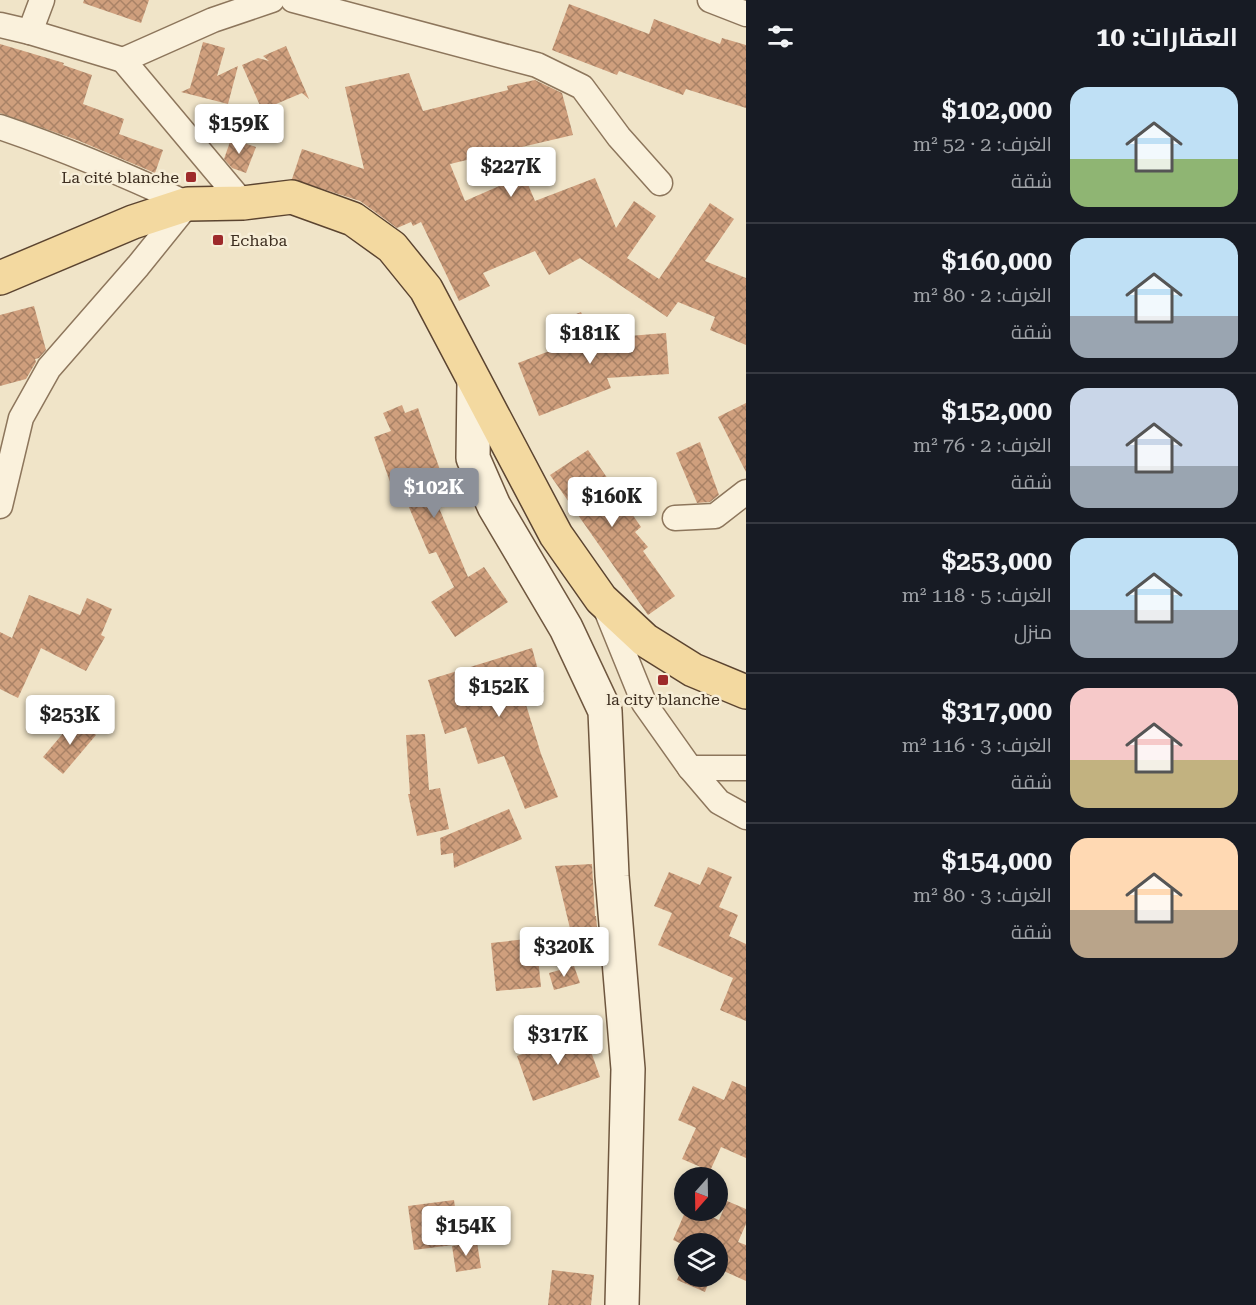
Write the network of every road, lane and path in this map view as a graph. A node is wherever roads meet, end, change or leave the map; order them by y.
1 (42, 0) edge
2 (272, 0) edge
3 (293, 0) edge
4 (710, 0) edge
5 (746, 14) edge
6 (0, 25) edge
7 (30, 32) junction
8 (123, 60) junction
9 (0, 127) edge
10 (660, 183) dead end
11 (243, 203) junction
12 (188, 204) junction
13 (0, 278) edge
14 (474, 382) junction
15 (746, 492) edge
16 (0, 506) edge
17 (675, 518) dead end
18 (601, 599) junction
19 (746, 692) edge
20 (690, 768) junction
21 (746, 768) edge
22 (746, 817) edge
23 (622, 1305) edge

1 - 7 street
2 - 8 street
3 - 10 street
4 - 5 street
6 - 7 street
7 - 8 street
8 - 11 street
9 - 12 street
11 - 12 main road
11 - 14 main road
12 - 13 main road
12 - 16 street
14 - 18 main road
14 - 23 street
15 - 17 street
18 - 19 main road
18 - 20 street
20 - 21 street
20 - 22 street

